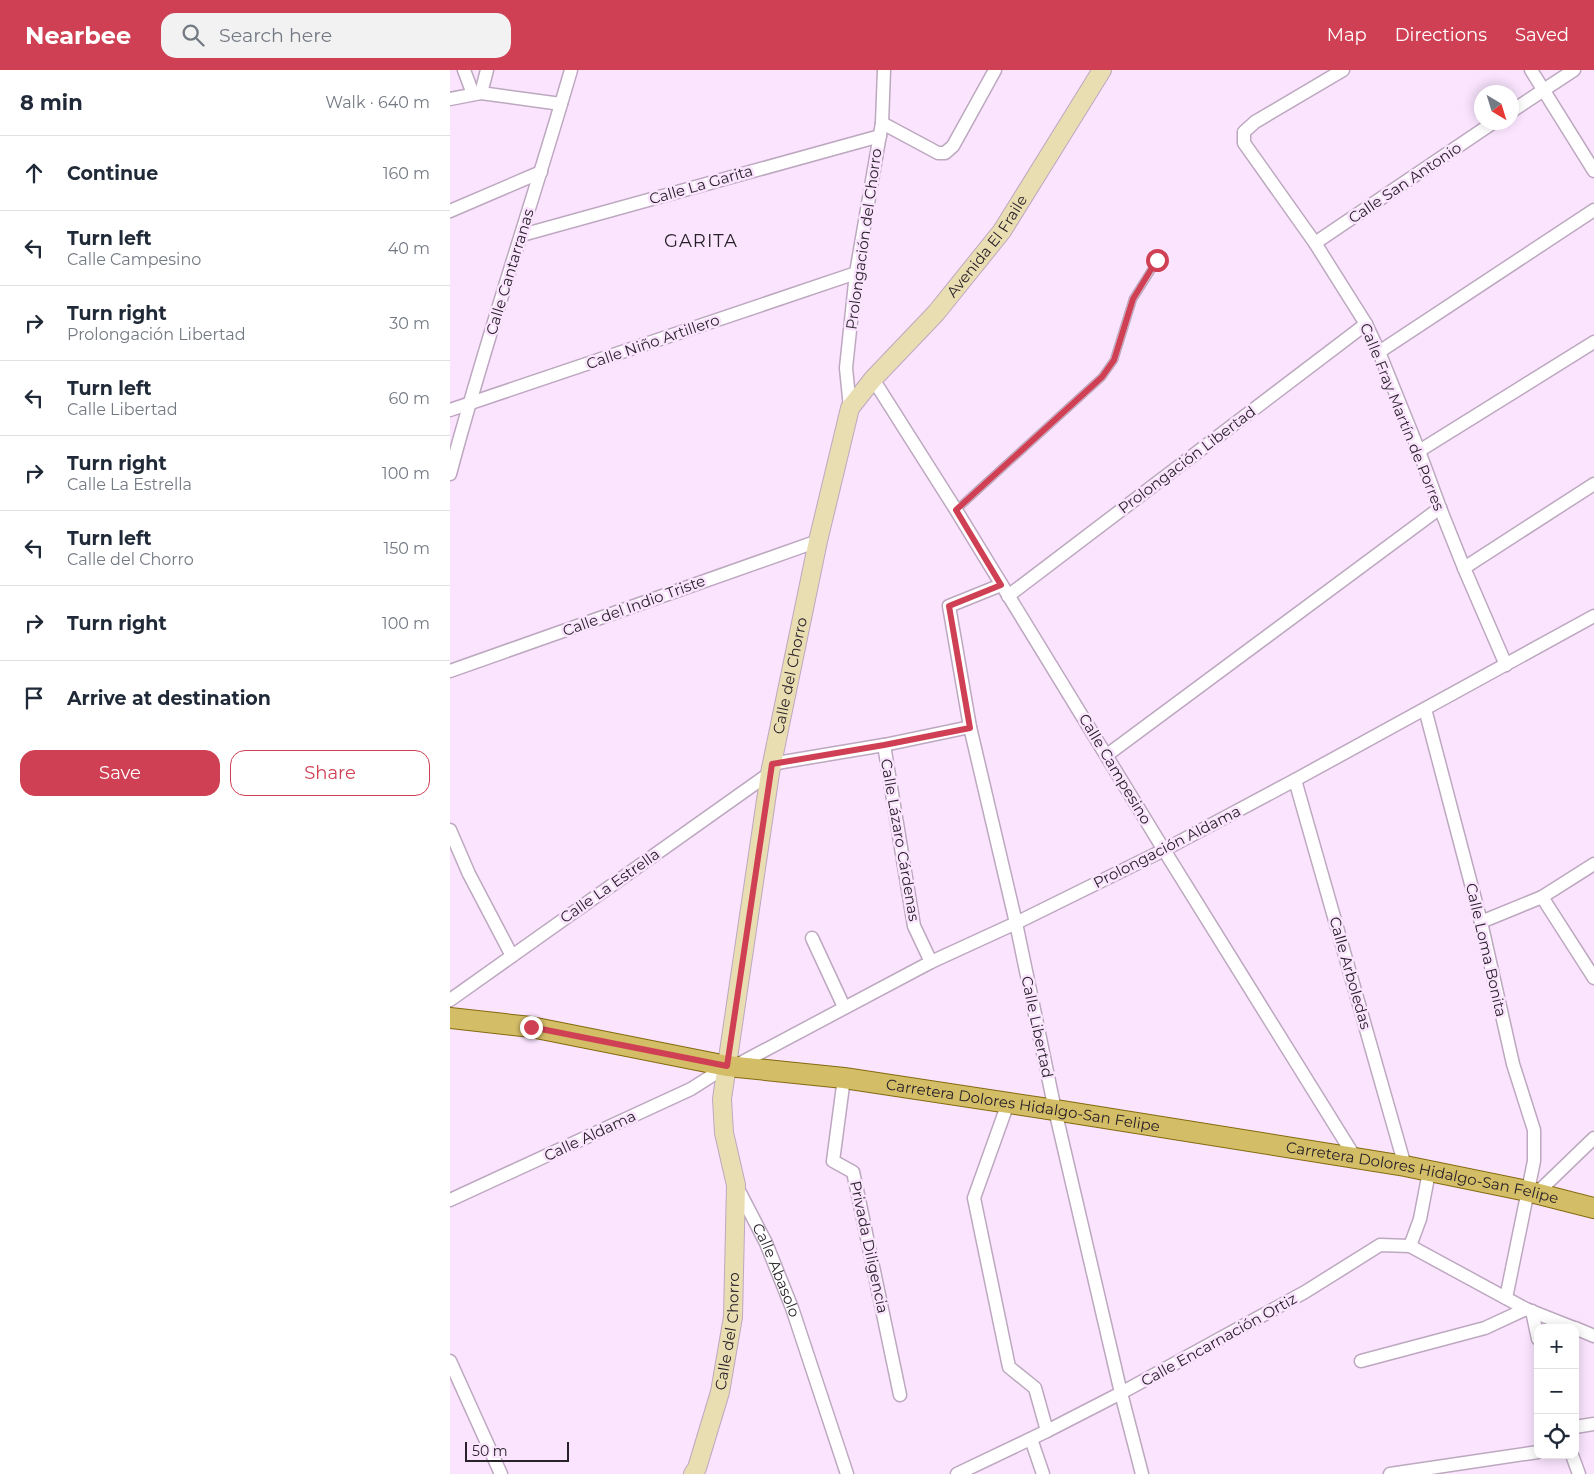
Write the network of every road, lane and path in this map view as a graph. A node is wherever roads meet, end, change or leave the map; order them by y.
1 (464, 70) edge
2 (487, 70) edge
3 (571, 70) edge
4 (884, 70) edge
5 (995, 70) edge
6 (1102, 70) edge
7 (1531, 70) edge
8 (1574, 70) edge
9 (1335, 72) edge
10 (1543, 90) junction
11 (477, 93) junction
12 (450, 99) edge
13 (561, 104) junction
14 (1519, 106) edge
15 (881, 130) junction
16 (1482, 130) edge
17 (1594, 171) edge
18 (541, 172) junction
19 (1594, 210) edge
20 (450, 211) edge
21 (522, 235) junction
22 (1315, 243) junction
23 (1157, 260) dead end
24 (856, 274) junction
25 (1366, 324) junction
26 (1594, 342) edge
27 (1379, 352) junction
28 (873, 379) junction
29 (469, 403) junction
30 (850, 408) junction
31 (450, 410) edge
32 (1419, 451) junction
33 (450, 474) edge
34 (1594, 484) edge
35 (1440, 508) junction
36 (956, 510) junction
37 (818, 541) junction
38 (1464, 568) junction
39 (1004, 590) junction
40 (949, 606) joint
41 (1594, 616) edge
42 (1506, 665) junction
43 (450, 671) edge
44 (1425, 709) junction
45 (970, 728) junction
46 (884, 745) junction
47 (1106, 755) junction
48 (771, 768) junction
49 (1295, 780) junction
50 (450, 830) edge
51 (1164, 850) junction
52 (1594, 864) edge
53 (1542, 897) junction
54 (1481, 922) junction
55 (1016, 924) junction
56 (812, 938) dead end
57 (512, 956) junction
58 (931, 962) junction
59 (1594, 978) edge
60 (450, 1000) edge
61 (844, 1007) junction
62 (450, 1018) edge
63 (730, 1066) junction
64 (844, 1078) junction
65 (1008, 1103) junction
66 (1055, 1110) junction
67 (1594, 1138) edge
68 (1356, 1159) junction
69 (1405, 1166) junction
70 (1429, 1172) junction
71 (736, 1185) junction
72 (1532, 1193) junction
73 (450, 1200) edge
74 (1594, 1208) edge
75 (1410, 1246) junction
76 (1506, 1298) junction
77 (1529, 1310) junction
78 (1565, 1324) edge
79 (1534, 1326) edge
80 (1579, 1330) edge
81 (1594, 1336) edge
82 (450, 1361) edge
83 (1361, 1361) dead end
84 (1121, 1394) junction
85 (900, 1395) dead end
86 (1594, 1424) edge
87 (1579, 1426) edge
88 (1047, 1431) junction
89 (1031, 1439) junction
90 (1534, 1453) edge
91 (1573, 1459) edge
92 (501, 1474) edge
93 (693, 1474) edge
94 (847, 1474) edge
95 (957, 1474) edge
96 (1042, 1474) edge
97 (1142, 1474) edge
98 (1390, 1474) edge
99 (1579, 1474) edge

1 - 11 street
2 - 11 street
3 - 13 street, Calle Cantarranas
4 - 15 street, Prolongación del Chorro
5 - 15 street
6 - 28 street, Avenida El Fraile
7 - 10 street
8 - 10 street
9 - 22 street, Calle Fray Martín de Porres
10 - 14 street
10 - 17 street
11 - 12 street
11 - 13 street
13 - 18 street, Calle Cantarranas
15 - 21 street, Calle La Garita
15 - 24 street, Prolongación del Chorro
16 - 22 street, Calle San Antonio
18 - 20 street
18 - 21 street, Calle Cantarranas
19 - 27 street
21 - 29 street, Calle Cantarranas
22 - 25 street, Calle Fray Martín de Porres
23 - 36 lane
24 - 29 street, Calle Niño Artillero
24 - 30 street, Prolongación del Chorro
25 - 27 street, Calle Fray Martín de Porres
25 - 39 street, Prolongación Libertad
26 - 32 street
27 - 32 street, Calle Fray Martín de Porres
28 - 30 street, Avenida El Fraile
28 - 36 street, Calle Campesino
29 - 31 street, Calle Niño Artillero
29 - 33 street, Calle Cantarranas
30 - 37 street, Calle del Chorro
32 - 35 street, Calle Fray Martín de Porres
34 - 38 street
35 - 38 street, Calle Fray Martín de Porres
35 - 47 street
36 - 39 street, Calle Campesino
37 - 43 street, Calle del Indio Triste
37 - 48 street, Calle del Chorro
38 - 42 street, Calle Fray Martín de Porres
39 - 40 street, Prolongación Libertad
39 - 47 street, Calle Campesino
40 - 45 street, Calle Libertad
41 - 42 street, Prolongación Aldama
42 - 44 street, Prolongación Aldama
44 - 49 street, Prolongación Aldama
44 - 54 street, Calle Loma Bonita
45 - 46 street, Calle La Estrella
45 - 55 street, Calle Libertad
46 - 48 street, Calle La Estrella
46 - 58 street, Calle Lázaro Cárdenas
47 - 51 street, Calle Campesino
48 - 57 street, Calle La Estrella
48 - 63 street, Calle del Chorro
49 - 51 street, Prolongación Aldama
49 - 69 street, Calle Arboledas
50 - 57 street
51 - 55 street, Prolongación Aldama
51 - 68 street, Calle Campesino
52 - 53 street
53 - 54 street
53 - 59 street
54 - 72 street, Calle Loma Bonita
55 - 58 street, Prolongación Aldama
55 - 66 street, Calle Libertad
56 - 61 street
57 - 60 street, Calle La Estrella
58 - 61 street, Prolongación Aldama
61 - 63 street, Prolongación Aldama
62 - 63 main road, Carretera Dolores Hidalgo-San Felipe
63 - 64 main road, Carretera Dolores Hidalgo-San Felipe
63 - 71 street, Calle Abasolo
63 - 73 street, Calle Aldama
64 - 65 main road, Carretera Dolores Hidalgo-San Felipe
64 - 85 street, Privada Diligencia
65 - 66 main road, Carretera Dolores Hidalgo-San Felipe
65 - 88 street
66 - 68 main road, Carretera Dolores Hidalgo-San Felipe
66 - 84 street, Calle Libertad
67 - 72 street
68 - 69 main road, Carretera Dolores Hidalgo-San Felipe
69 - 70 main road, Carretera Dolores Hidalgo-San Felipe
70 - 72 main road, Carretera Dolores Hidalgo-San Felipe
70 - 75 street
71 - 93 street, Calle del Chorro
71 - 94 street, Calle Abasolo
72 - 74 main road, Carretera Dolores Hidalgo-San Felipe
72 - 76 street, Calle Loma Bonita
75 - 76 street
75 - 84 street, Calle Encarnación Ortiz
76 - 77 street
77 - 78 street
77 - 79 street
77 - 83 street
80 - 81 street
82 - 92 street
84 - 88 street, Calle Encarnación Ortiz
84 - 97 street, Calle Libertad
86 - 87 street
88 - 89 street, Calle Encarnación Ortiz
89 - 95 street, Calle Encarnación Ortiz
89 - 96 street
90 - 98 street
91 - 99 street

